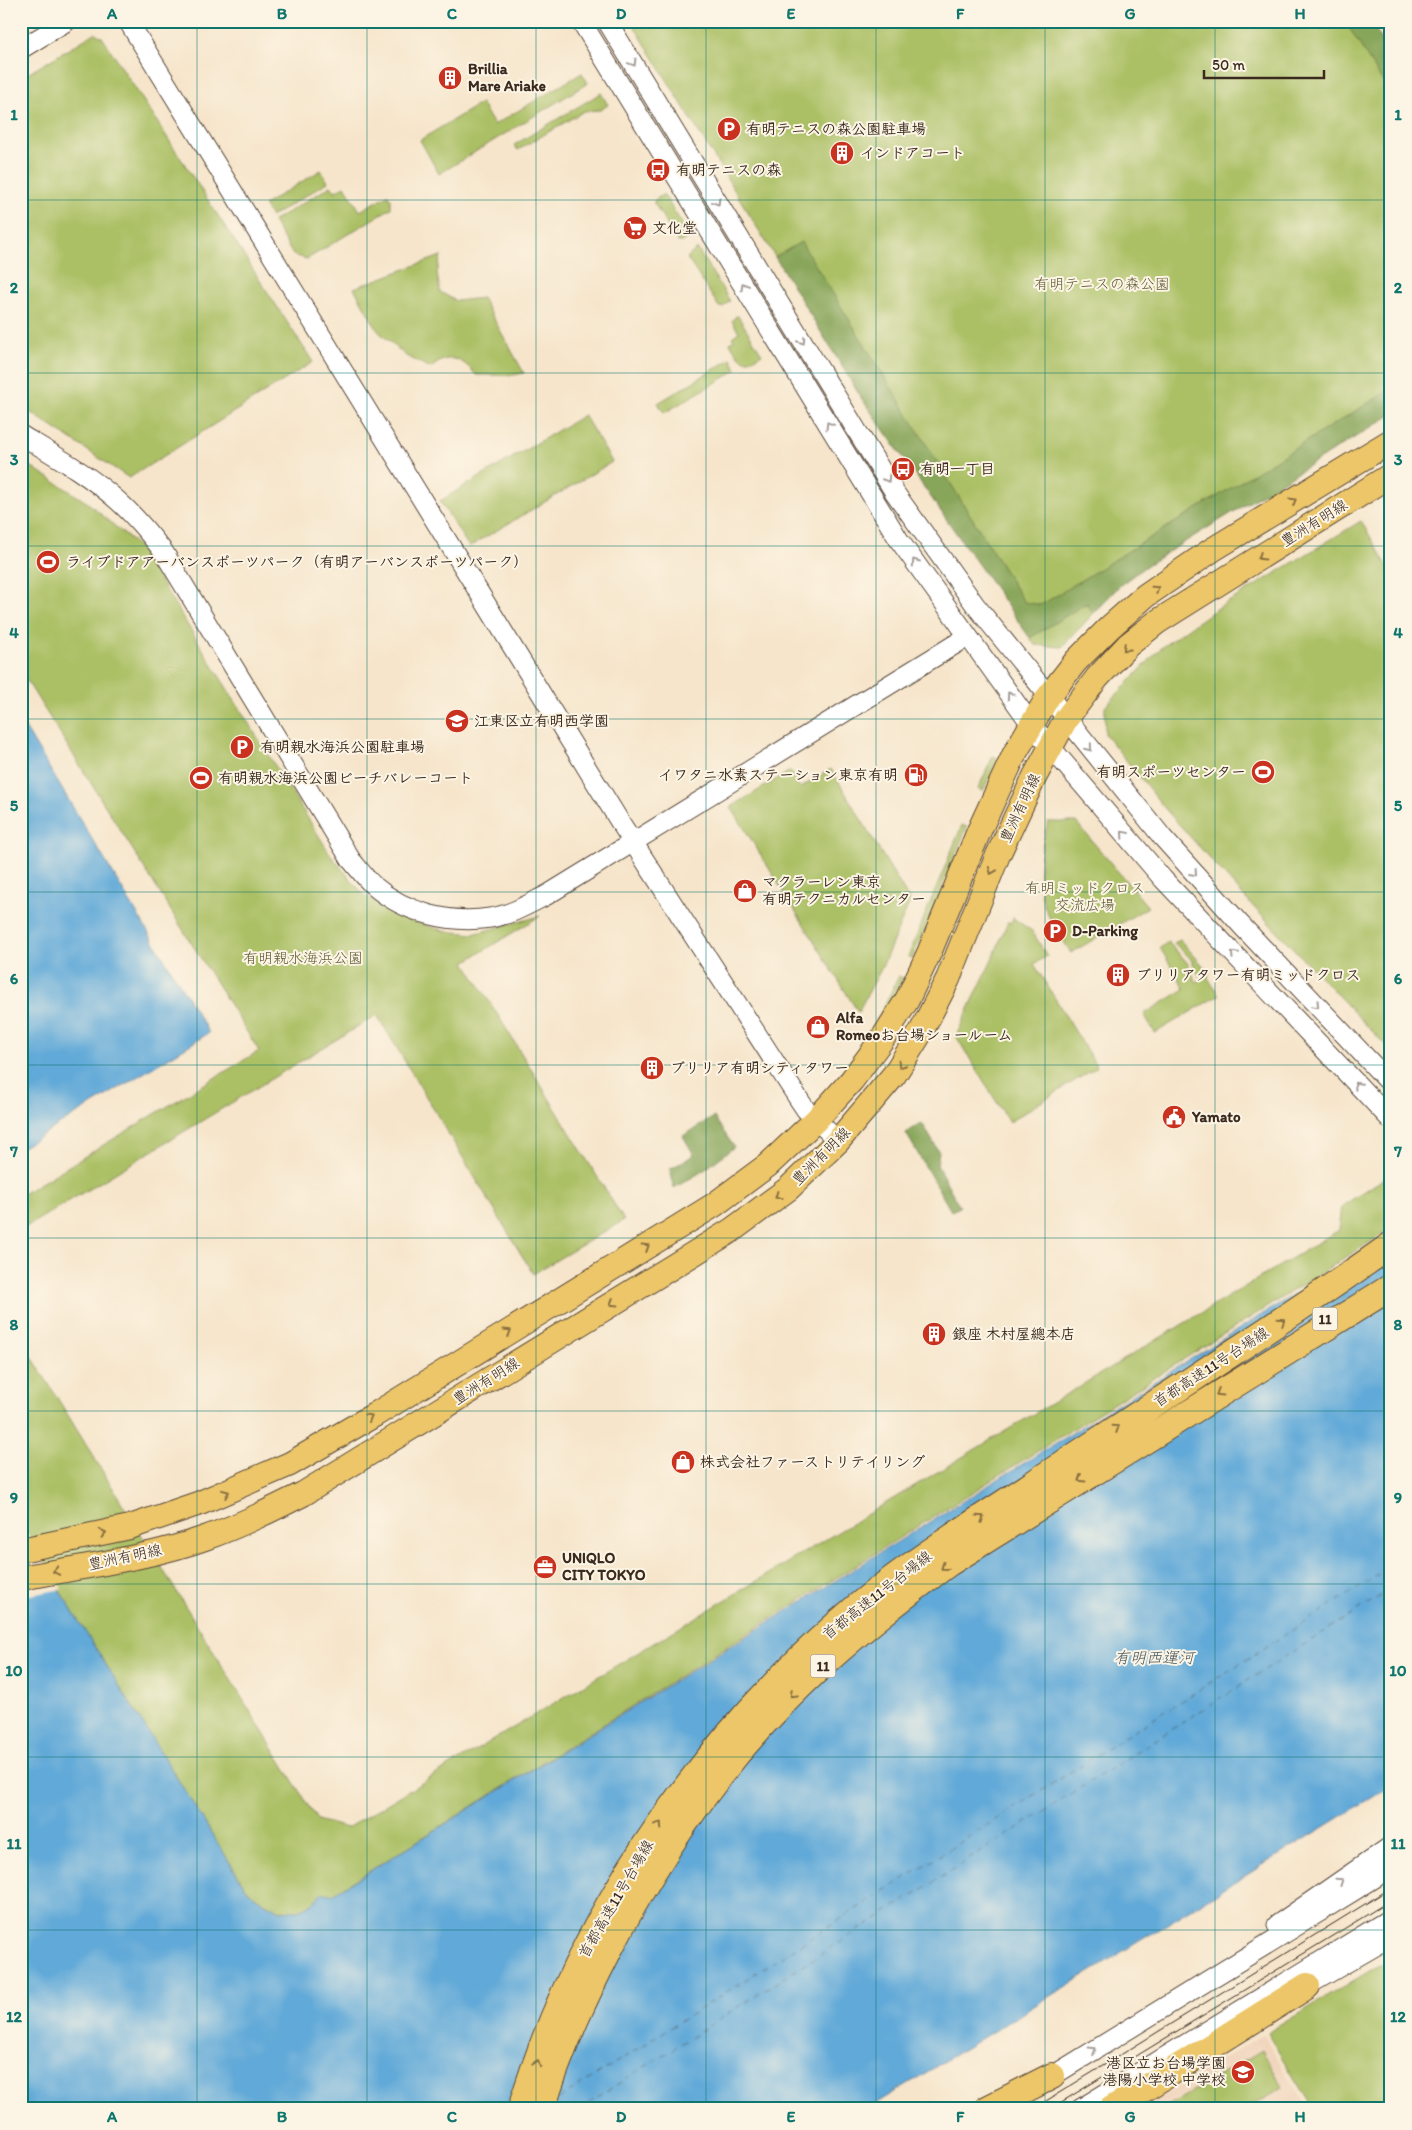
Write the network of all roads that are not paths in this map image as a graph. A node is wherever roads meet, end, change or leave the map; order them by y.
1 (67, 21) edge
2 (128, 21) edge
3 (582, 21) edge
4 (607, 21) edge
5 (21, 48) edge
6 (21, 435) edge
7 (1391, 441) edge
8 (1391, 475) edge
9 (967, 636) junction
10 (1048, 697) junction
11 (1066, 719) junction
12 (1031, 724) junction
13 (1050, 747) junction
14 (634, 843) junction
15 (1391, 1084) edge
16 (816, 1120) junction
17 (1391, 1120) edge
18 (838, 1141) junction
19 (1391, 1235) edge
20 (1391, 1246) edge
21 (1391, 1271) edge
22 (1391, 1287) edge
23 (1304, 1307) junction
24 (1260, 1367) junction
25 (200, 1503) junction
26 (261, 1516) junction
27 (21, 1550) edge
28 (21, 1578) edge
29 (1391, 1846) edge
30 (1391, 1868) edge
31 (1304, 1914) junction
32 (1391, 1918) edge
33 (1391, 1932) edge
34 (1391, 1937) edge
35 (1331, 1963) junction
36 (1307, 1986) joint
37 (1052, 2076) junction
38 (1095, 2106) edge
39 (521, 2109) edge
40 (542, 2109) edge
41 (987, 2109) edge
42 (999, 2109) edge

1 - 5 street
2 - 14 street
9 -> 3 street
4 -> 10 street
6 - 14 street
10 -> 7 main road, 豊洲有明線
8 -> 11 main road, 豊洲有明線
12 -> 9 street
9 - 14 street
10 - 11 street
10 - 12 main road, 豊洲有明線
11 - 13 main road, 豊洲有明線
11 -> 15 street
12 - 13 street
12 - 16 main road, 豊洲有明線
17 -> 13 street
13 -> 18 main road, 豊洲有明線
14 - 16 street
16 - 18 street
25 -> 16 main road, 豊洲有明線
18 -> 26 main road, 豊洲有明線
19 - 23 highway, 11
20 - 23 highway, 11
21 - 24 highway, 11
22 - 24 highway, 11
39 -> 23 highway, 首都高速11号台場線 / 11
24 -> 40 highway, 首都高速11号台場線 / 11
25 - 26 main road
27 -> 25 main road, 豊洲有明線
26 -> 28 main road, 豊洲有明線
31 -> 29 street
30 - 31 street
37 -> 31 street
32 - 35 street
33 - 35 street
34 - 35 street
35 - 36 street
35 - 38 street
36 - 38 highway
37 - 41 highway
37 - 42 street

